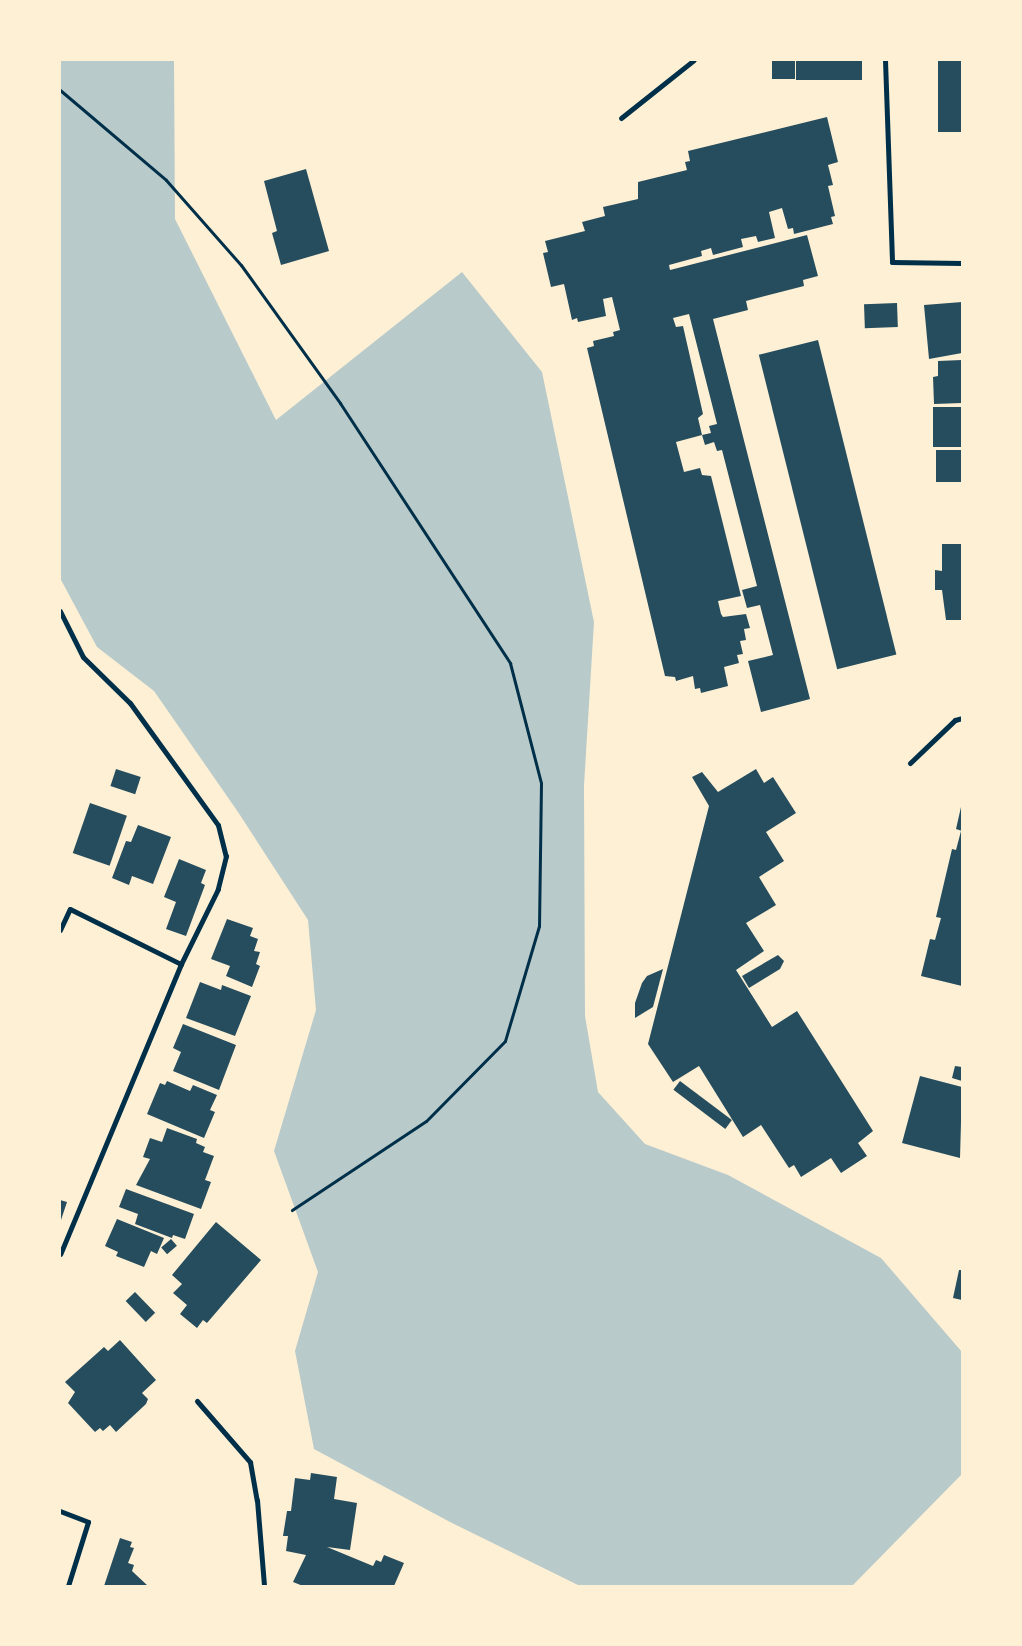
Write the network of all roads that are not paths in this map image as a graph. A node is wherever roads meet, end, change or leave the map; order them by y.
1 (694, 60) edge
2 (885, 60) edge
3 (622, 118) dead end
4 (962, 263) edge
5 (60, 611) edge
6 (962, 718) edge
7 (910, 763) dead end
8 (60, 930) edge
9 (181, 964) junction
10 (60, 1254) edge
11 (197, 1401) dead end
12 (60, 1511) edge
13 (68, 1586) edge
14 (264, 1586) edge

1 - 3 street
2 - 4 street
5 - 9 street
6 - 7 street
8 - 9 street
9 - 10 street
11 - 14 street
12 - 13 street

